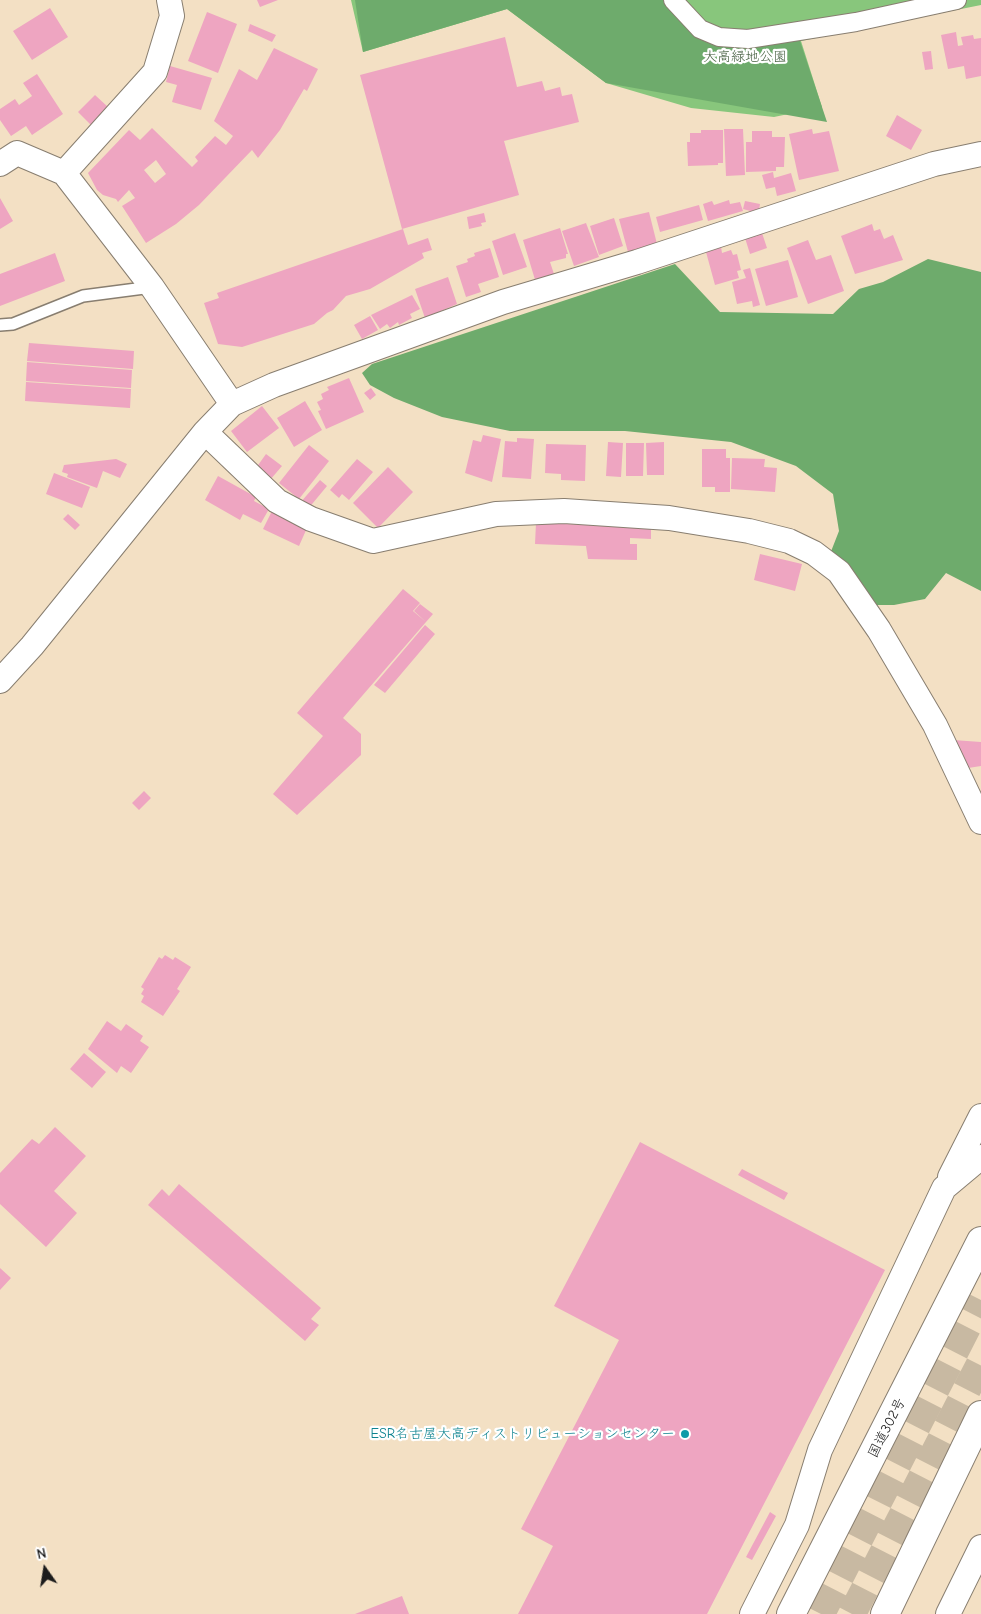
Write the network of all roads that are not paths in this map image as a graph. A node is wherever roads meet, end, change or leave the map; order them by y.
1 (169, 0) edge
2 (673, 0) edge
3 (957, 0) edge
4 (981, 154) edge
5 (0, 164) edge
6 (64, 173) junction
7 (152, 287) junction
8 (0, 325) edge
9 (232, 404) junction
10 (205, 432) junction
11 (0, 681) edge
12 (981, 822) edge
13 (980, 1120) edge
14 (981, 1157) edge
15 (944, 1188) junction
16 (981, 1241) edge
17 (981, 1415) edge
18 (981, 1547) edge
19 (752, 1614) edge
20 (791, 1614) edge
21 (885, 1614) edge
22 (948, 1614) edge

1 - 6 street
2 - 3 street
4 - 9 street
5 - 6 street
6 - 7 street
7 - 8 lane
7 - 9 street
9 - 10 street
10 - 11 street
10 - 12 street
13 - 15 street
14 - 15 street
15 - 19 street
16 - 20 highway, 国道302号
17 - 21 highway
18 - 22 street

